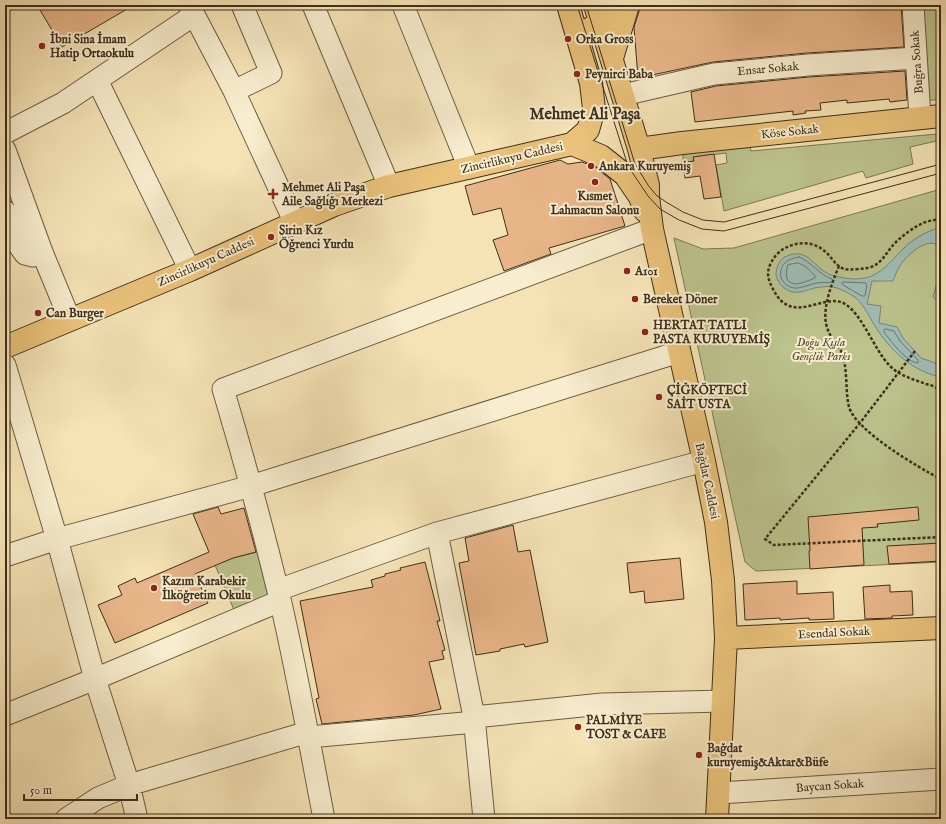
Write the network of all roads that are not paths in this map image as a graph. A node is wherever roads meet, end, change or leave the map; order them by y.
1 (242, 5) edge
2 (313, 5) edge
3 (403, 5) edge
4 (568, 5) edge
5 (627, 5) edge
6 (913, 5) edge
7 (192, 10) edge
8 (598, 13) edge
9 (578, 37) junction
10 (612, 58) junction
11 (916, 58) junction
12 (98, 80) junction
13 (234, 91) junction
14 (622, 95) junction
15 (931, 117) edge
16 (5, 133) edge
17 (572, 144) junction
18 (639, 149) junction
19 (5, 150) edge
20 (469, 168) junction
21 (389, 186) junction
22 (5, 211) edge
23 (295, 223) junction
24 (652, 229) junction
25 (42, 252) junction
26 (190, 270) junction
27 (70, 320) junction
28 (5, 346) edge
29 (679, 352) junction
30 (5, 365) edge
31 (704, 461) junction
32 (252, 486) junction
33 (437, 533) junction
34 (57, 539) junction
35 (5, 556) edge
36 (279, 595) junction
37 (941, 628) edge
38 (726, 638) junction
39 (95, 679) junction
40 (723, 701) junction
41 (5, 715) edge
42 (474, 720) junction
43 (308, 735) junction
44 (941, 779) edge
45 (129, 785) junction
46 (719, 793) junction
47 (66, 819) edge
48 (136, 819) edge
49 (324, 819) edge
50 (484, 819) edge
51 (717, 819) edge

1 - 13 street
2 - 21 street
3 - 20 street
4 - 9 main road, Zincirlikuyu Caddesi
5 - 8 main road
5 - 10 main road
6 - 11 street, Buğra Sokak
7 - 12 street
7 - 13 street
8 - 9 main road
8 - 10 main road, Bağdat Caddesi
9 - 17 main road, Zincirlikuyu Caddesi
10 - 14 main road, Bağdat Caddesi
11 - 14 street, Ensar Sokak
11 - 15 street, Buğra Sokak
12 - 16 street
12 - 26 street
13 - 23 street
14 - 18 main road, Bağdat Caddesi
15 - 18 main road, Köse Sokak
17 - 20 main road, Zincirlikuyu Caddesi
17 - 24 main road, Zincirlikuyu Caddesi
18 - 24 main road, Bağdat Caddesi
19 - 25 street
20 - 21 main road, Zincirlikuyu Caddesi
21 - 23 main road, Zincirlikuyu Caddesi
22 - 25 street
23 - 26 main road, Zincirlikuyu Caddesi
24 - 29 main road, Bağdat Caddesi
24 - 32 street
25 - 27 street
26 - 27 main road, Zincirlikuyu Caddesi
27 - 28 main road, Zincirlikuyu Caddesi
29 - 31 main road, Bağdat Caddesi
29 - 32 street
30 - 34 street
31 - 33 street
31 - 38 main road, Bağdat Caddesi
32 - 34 street
32 - 36 street
33 - 36 street
33 - 42 street
34 - 35 street
34 - 39 street
36 - 39 street
36 - 43 street
37 - 38 main road, Esendal Sokak
38 - 40 main road, Bağdat Caddesi
39 - 41 street
39 - 45 street
40 - 42 street
40 - 46 main road, Bağdat Caddesi
42 - 43 street
42 - 50 street
43 - 45 street
43 - 49 street
44 - 46 street, Baycan Sokak
45 - 47 street
45 - 48 street
46 - 51 main road, Bağdat Caddesi

